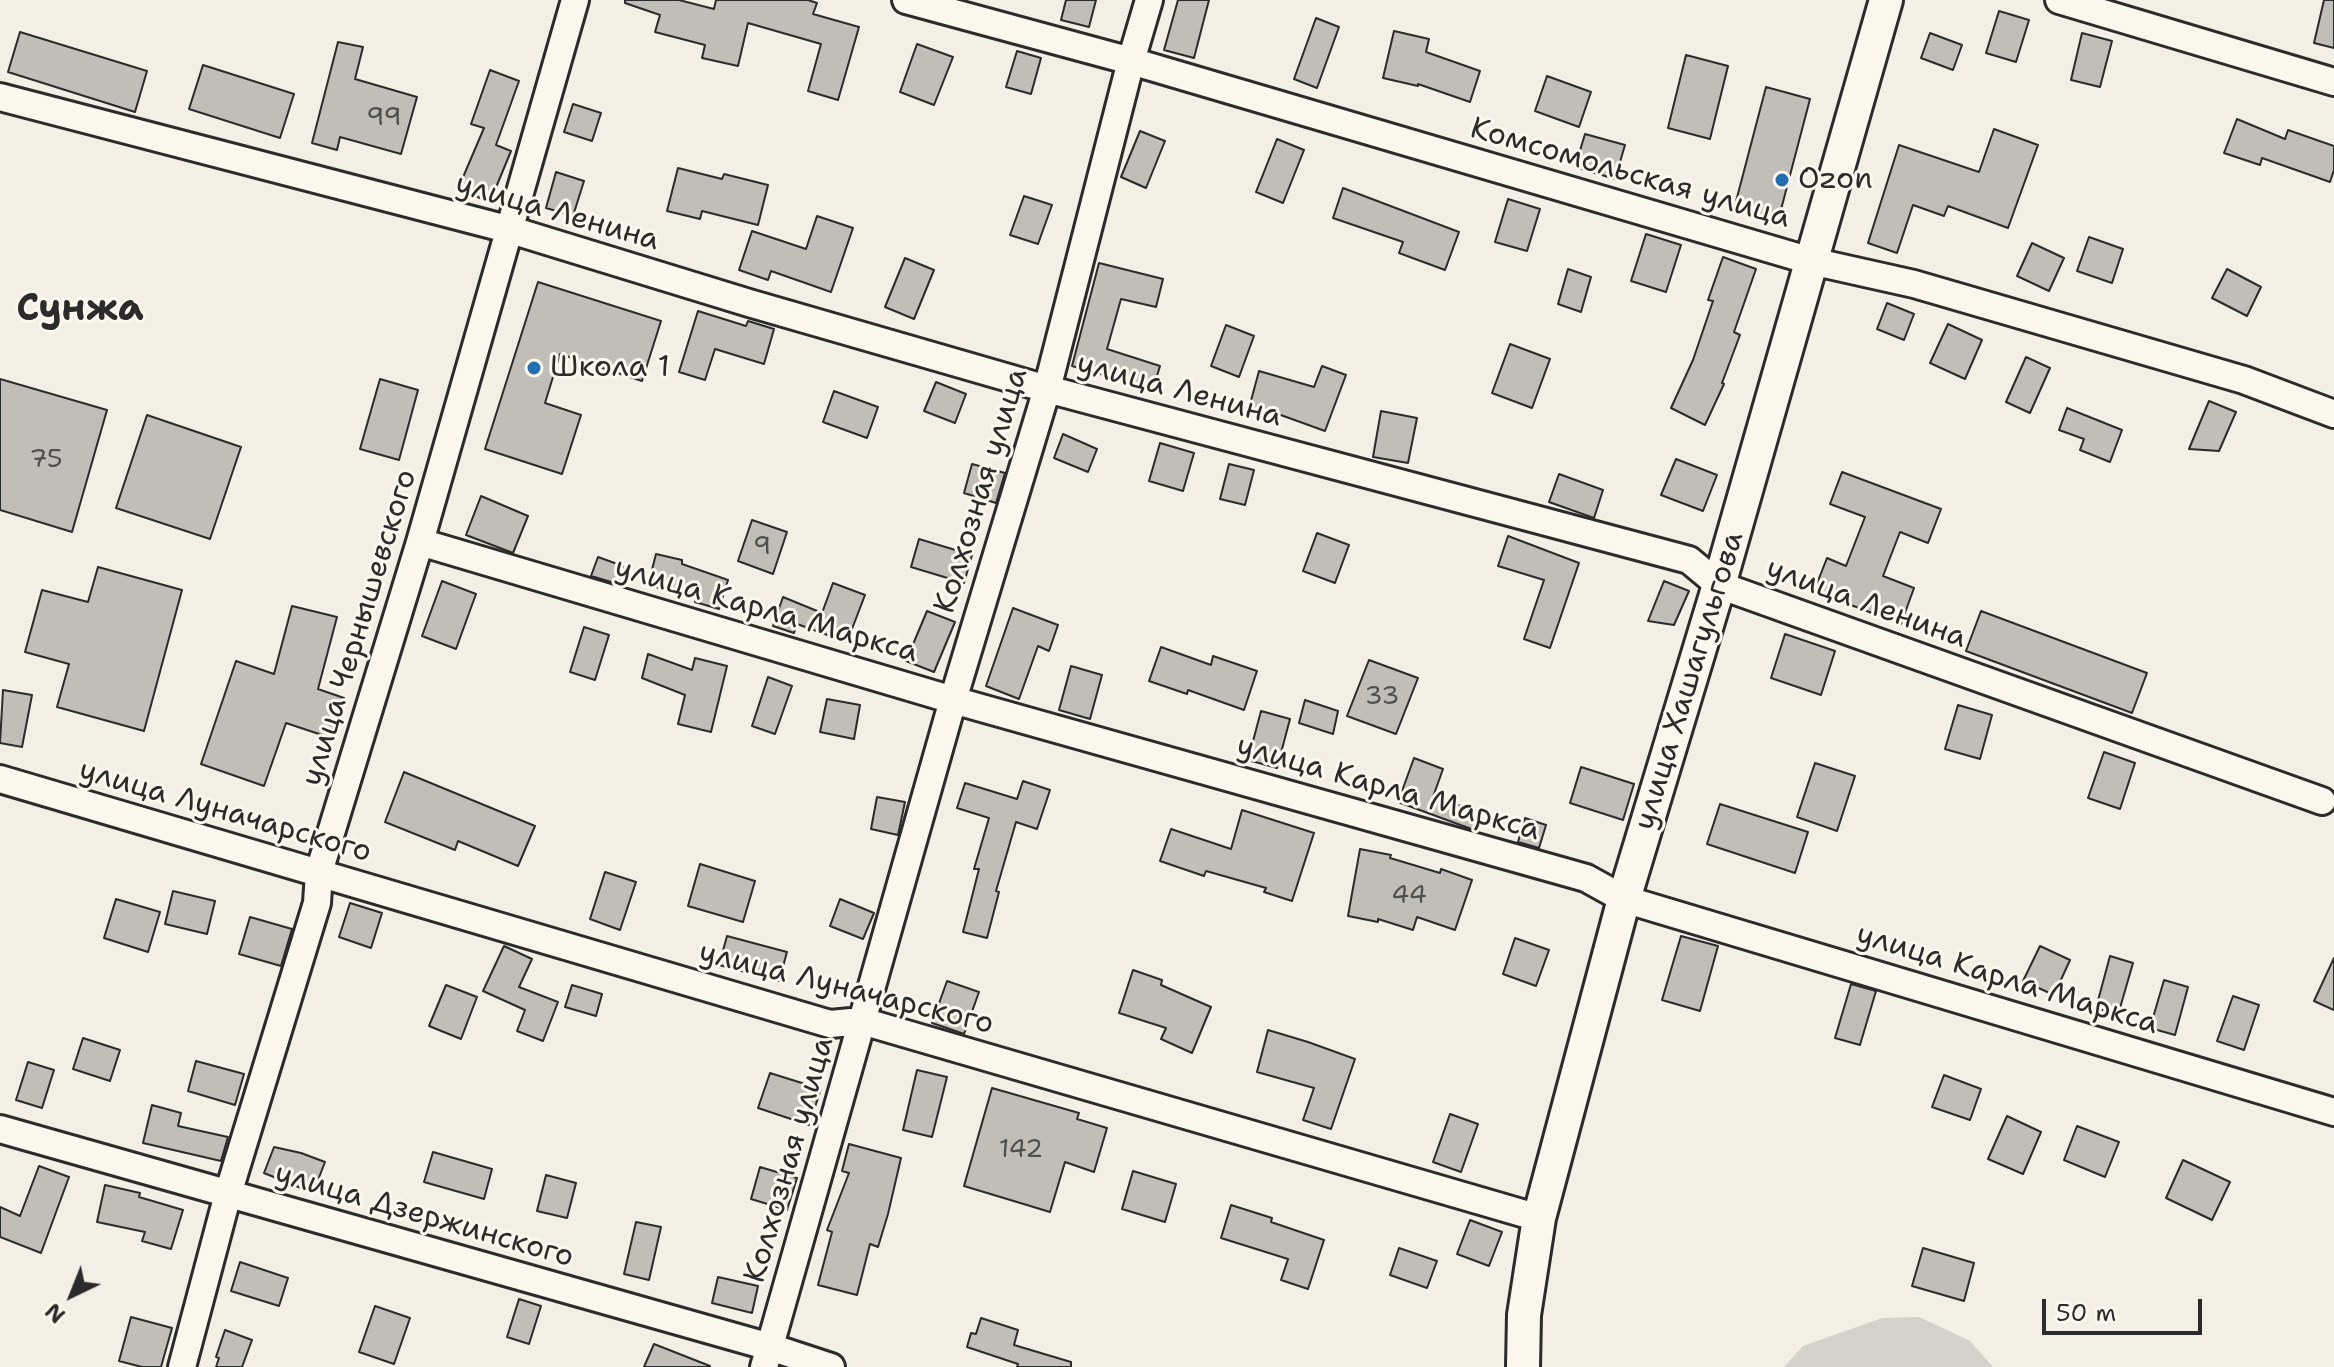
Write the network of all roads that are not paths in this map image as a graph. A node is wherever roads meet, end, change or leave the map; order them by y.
1 (575, 0) edge
2 (906, 0) edge
3 (1149, 0) edge
4 (1886, 0) edge
5 (2059, 0) edge
6 (1131, 61) junction
7 (2334, 82) edge
8 (0, 97) edge
9 (511, 230) junction
10 (1811, 261) junction
11 (1047, 389) junction
12 (2334, 414) edge
13 (420, 542) junction
14 (1719, 585) junction
15 (953, 700) junction
16 (0, 779) edge
17 (2322, 801) dead end
18 (319, 872) junction
19 (1624, 899) junction
20 (862, 1021) junction
21 (2334, 1112) edge
22 (0, 1129) edge
23 (228, 1194) junction
24 (1539, 1218) junction
25 (767, 1357) edge
26 (182, 1367) edge
27 (831, 1367) edge
28 (1523, 1367) edge

1 - 9 street, улица Чернышевского
2 - 6 street, Комсомольская улица
3 - 6 street, Колхозная улица
4 - 10 main road, улица Хашагульгова
5 - 7 street
6 - 10 street, Комсомольская улица
6 - 11 street, Колхозная улица
8 - 9 street, улица Ленина
9 - 11 street, улица Ленина
9 - 13 street, улица Чернышевского
10 - 12 street, Комсомольская улица
10 - 14 main road, улица Хашагульгова
11 - 14 street, улица Ленина
11 - 15 street, Колхозная улица
13 - 15 street, улица Карла Маркса
13 - 18 street, улица Чернышевского
14 - 17 street, улица Ленина
14 - 19 main road, улица Хашагульгова
15 - 19 street, улица Карла Маркса
15 - 20 street, Колхозная улица
16 - 18 street, улица Луначарского
18 - 20 street, улица Луначарского
18 - 23 street, улица Чернышевского
19 - 21 street, улица Карла Маркса
19 - 24 main road, улица Хашагульгова
20 - 24 street, улица Луначарского
20 - 25 street, Колхозная улица
22 - 23 street, улица Дзержинского
23 - 25 street, улица Дзержинского
23 - 26 street, улица Чернышевского
24 - 28 main road, улица Хашагульгова
25 - 27 street, улица Дзержинского

